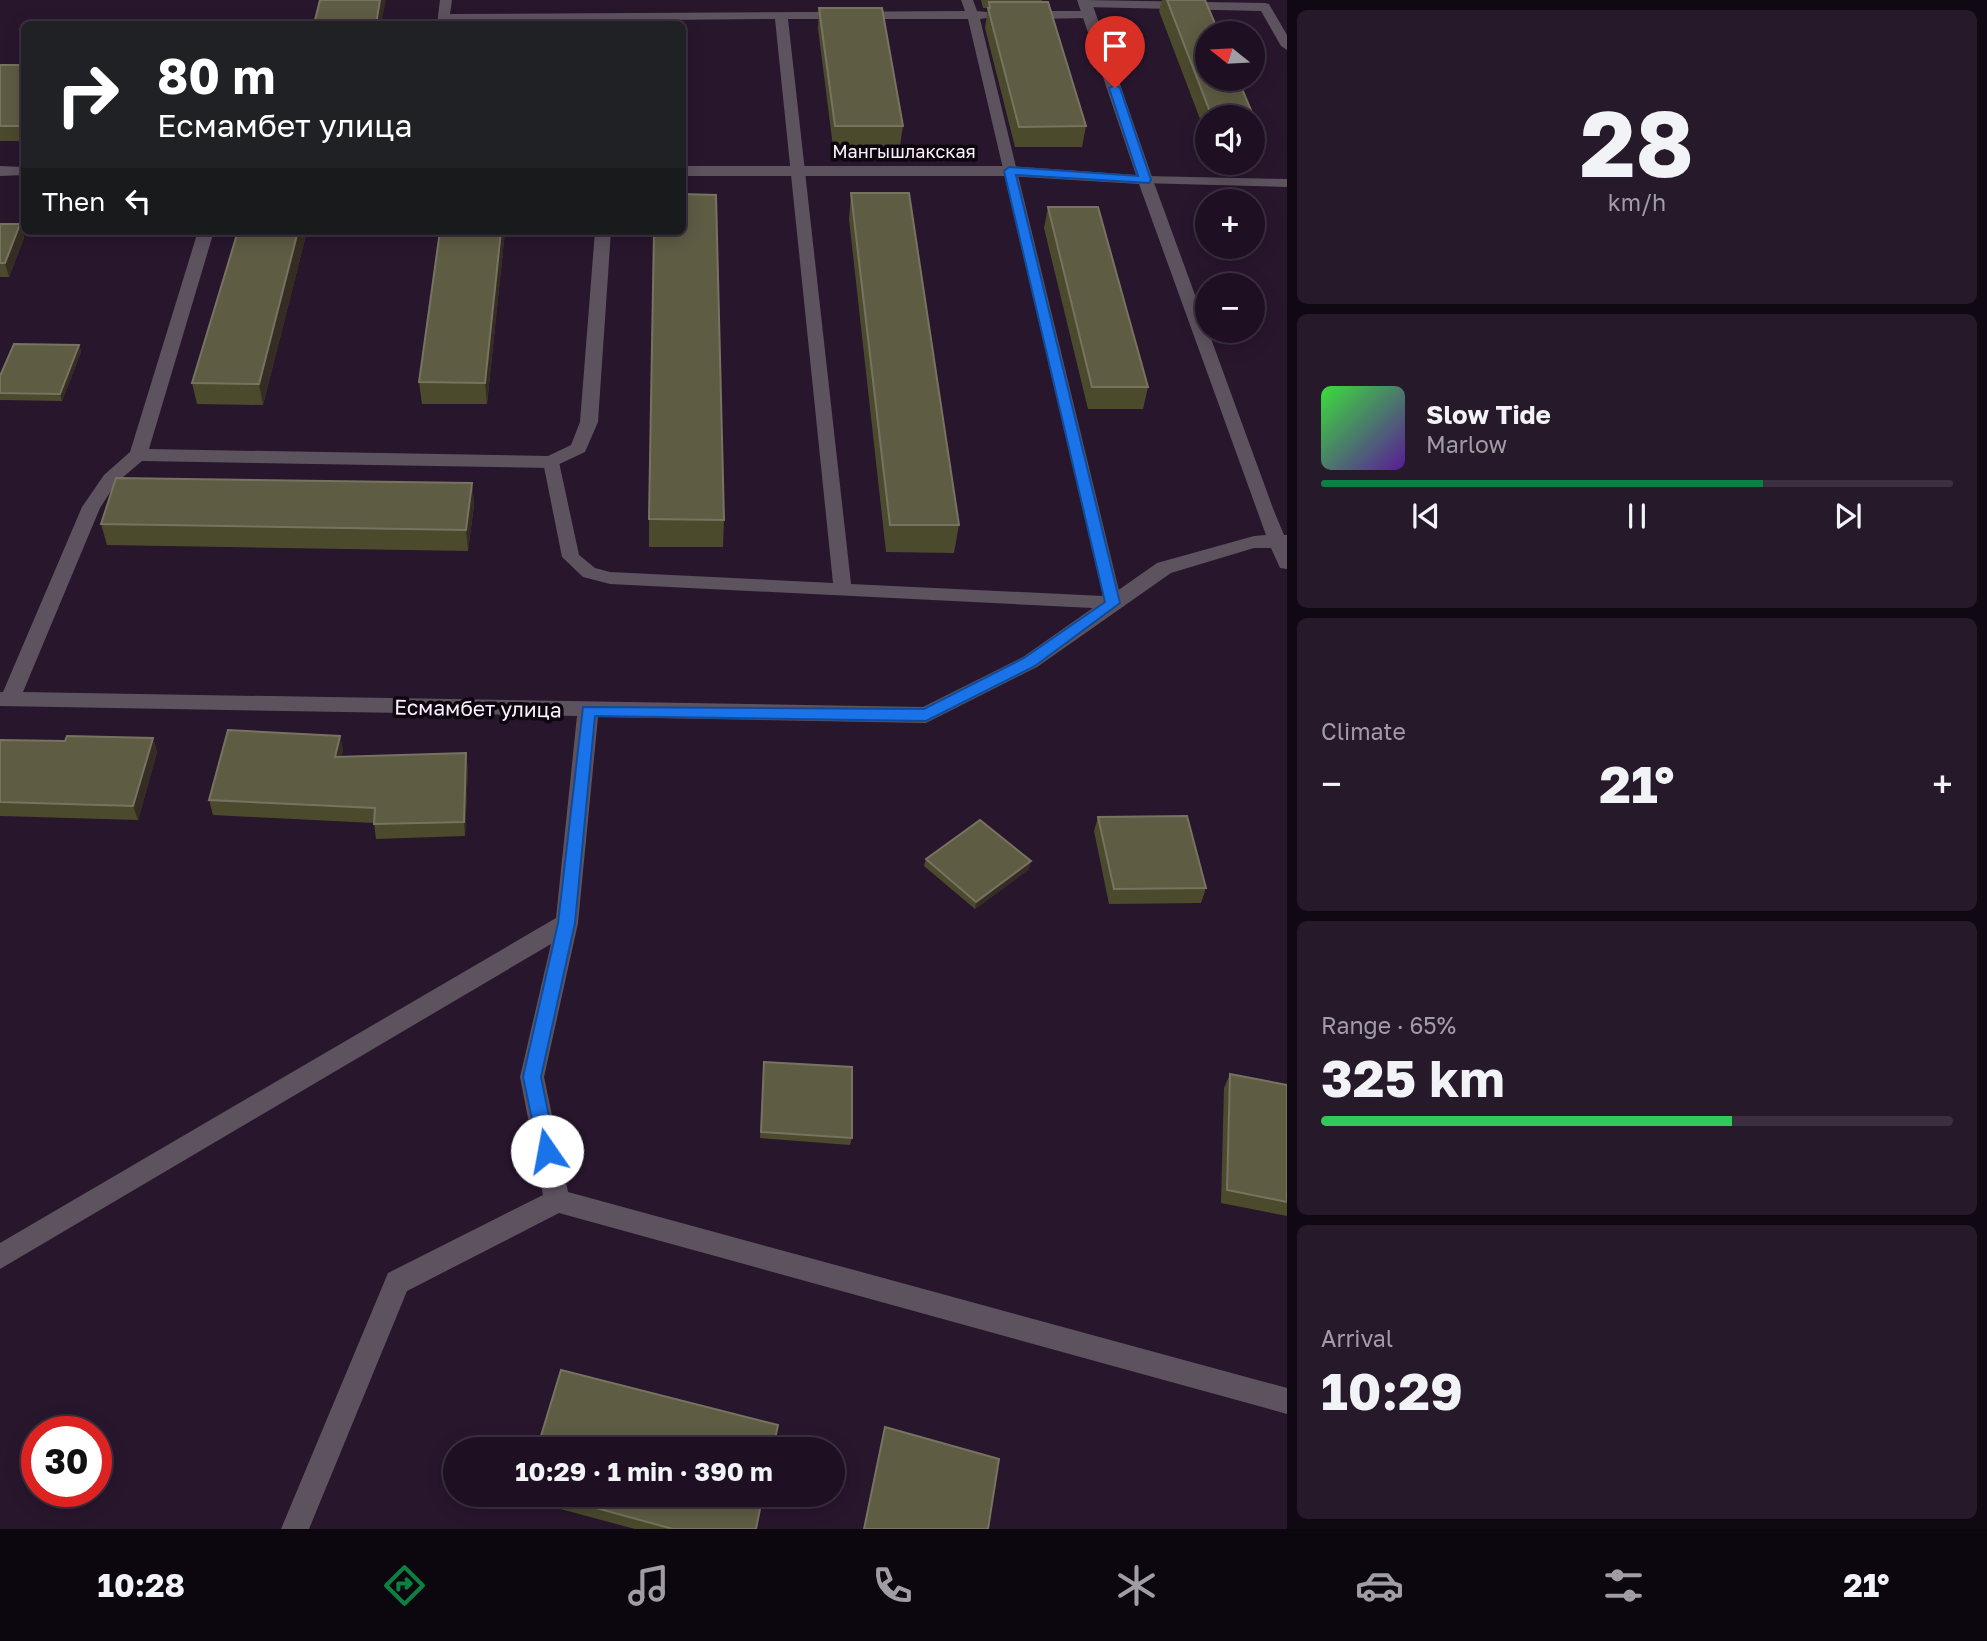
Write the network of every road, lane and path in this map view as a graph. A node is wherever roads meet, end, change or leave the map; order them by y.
1 (446, 0) edge
2 (1086, 6) edge
3 (969, 7) edge
4 (781, 15) junction
5 (443, 21) edge
6 (491, 21) edge
7 (1287, 46) edge
8 (0, 171) edge
9 (21, 171) edge
10 (686, 171) edge
11 (796, 171) junction
12 (1009, 171) junction
13 (1145, 180) junction
14 (1287, 183) edge
15 (205, 235) edge
16 (603, 235) edge
17 (138, 455) junction
18 (551, 462) junction
19 (1283, 541) edge
20 (1287, 563) edge
21 (843, 590) junction
22 (1113, 603) junction
23 (5, 699) edge
24 (588, 711) junction
25 (567, 923) junction
26 (557, 1200) junction
27 (0, 1257) edge
28 (1287, 1401) edge
29 (295, 1529) edge

1 - 5 lane
2 - 3 lane
2 - 7 lane
2 - 13 street
3 - 4 lane
3 - 12 lane
4 - 6 lane
4 - 11 lane
8 - 9 street
10 - 11 street, Мангышлакская
11 - 12 street, Мангышлакская
11 - 21 lane
12 - 13 street, Мангышлакская
12 - 22 lane
13 - 14 lane
13 - 19 street
15 - 17 street
16 - 18 street
17 - 18 street
17 - 23 street
18 - 21 lane
19 - 20 street
19 - 22 street, Есмамбет улица
21 - 22 lane
22 - 24 street, Есмамбет улица
23 - 24 street, Есмамбет улица
24 - 25 street
25 - 26 street
25 - 27 street
26 - 28 street
26 - 29 street

